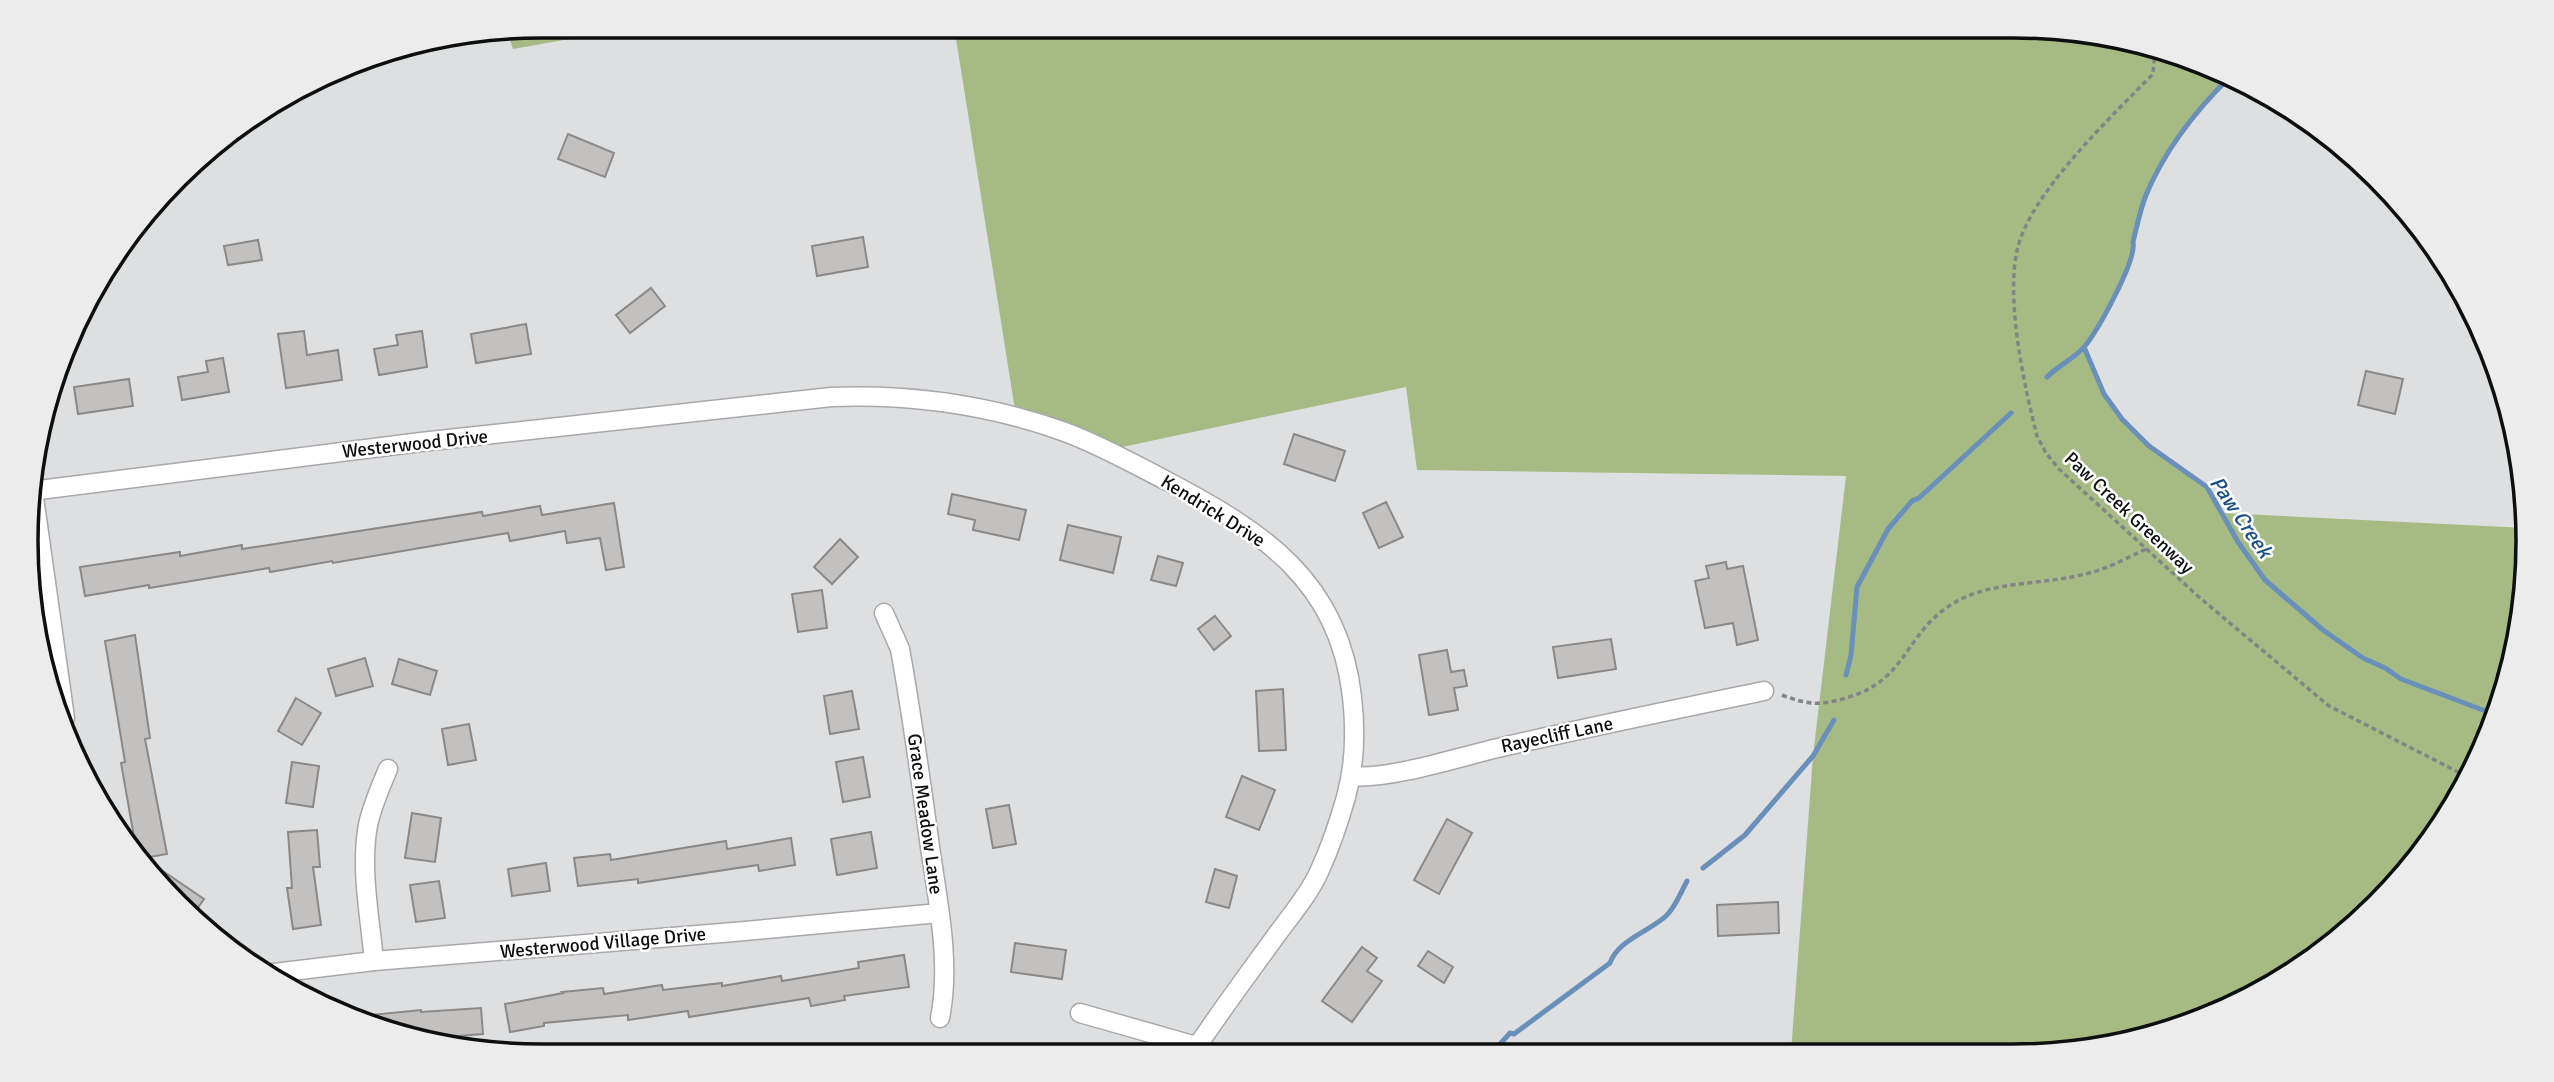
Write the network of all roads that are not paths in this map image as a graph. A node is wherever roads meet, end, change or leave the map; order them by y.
1 (799, 400) joint
2 (42, 490) edge
3 (38, 535) edge
4 (884, 613) dead end
5 (60, 687) edge
6 (1764, 691) road end
7 (388, 769) dead end
8 (1350, 776) junction
9 (939, 913) junction
10 (374, 961) junction
11 (283, 972) edge
12 (1080, 1013) dead end
13 (940, 1018) dead end
14 (1176, 1044) edge
15 (1198, 1044) edge

1 - 2 street, Westerwood Drive
1 - 8 street, Kendrick Drive
3 - 5 street
4 - 9 street, Grace Meadow Lane
6 - 8 street, Rayecliff Lane
7 - 10 street
8 - 15 street, Kendrick Drive
9 - 10 street, Westerwood Village Drive
9 - 13 street, Grace Meadow Lane
10 - 11 street, Westerwood Village Drive
12 - 14 street

